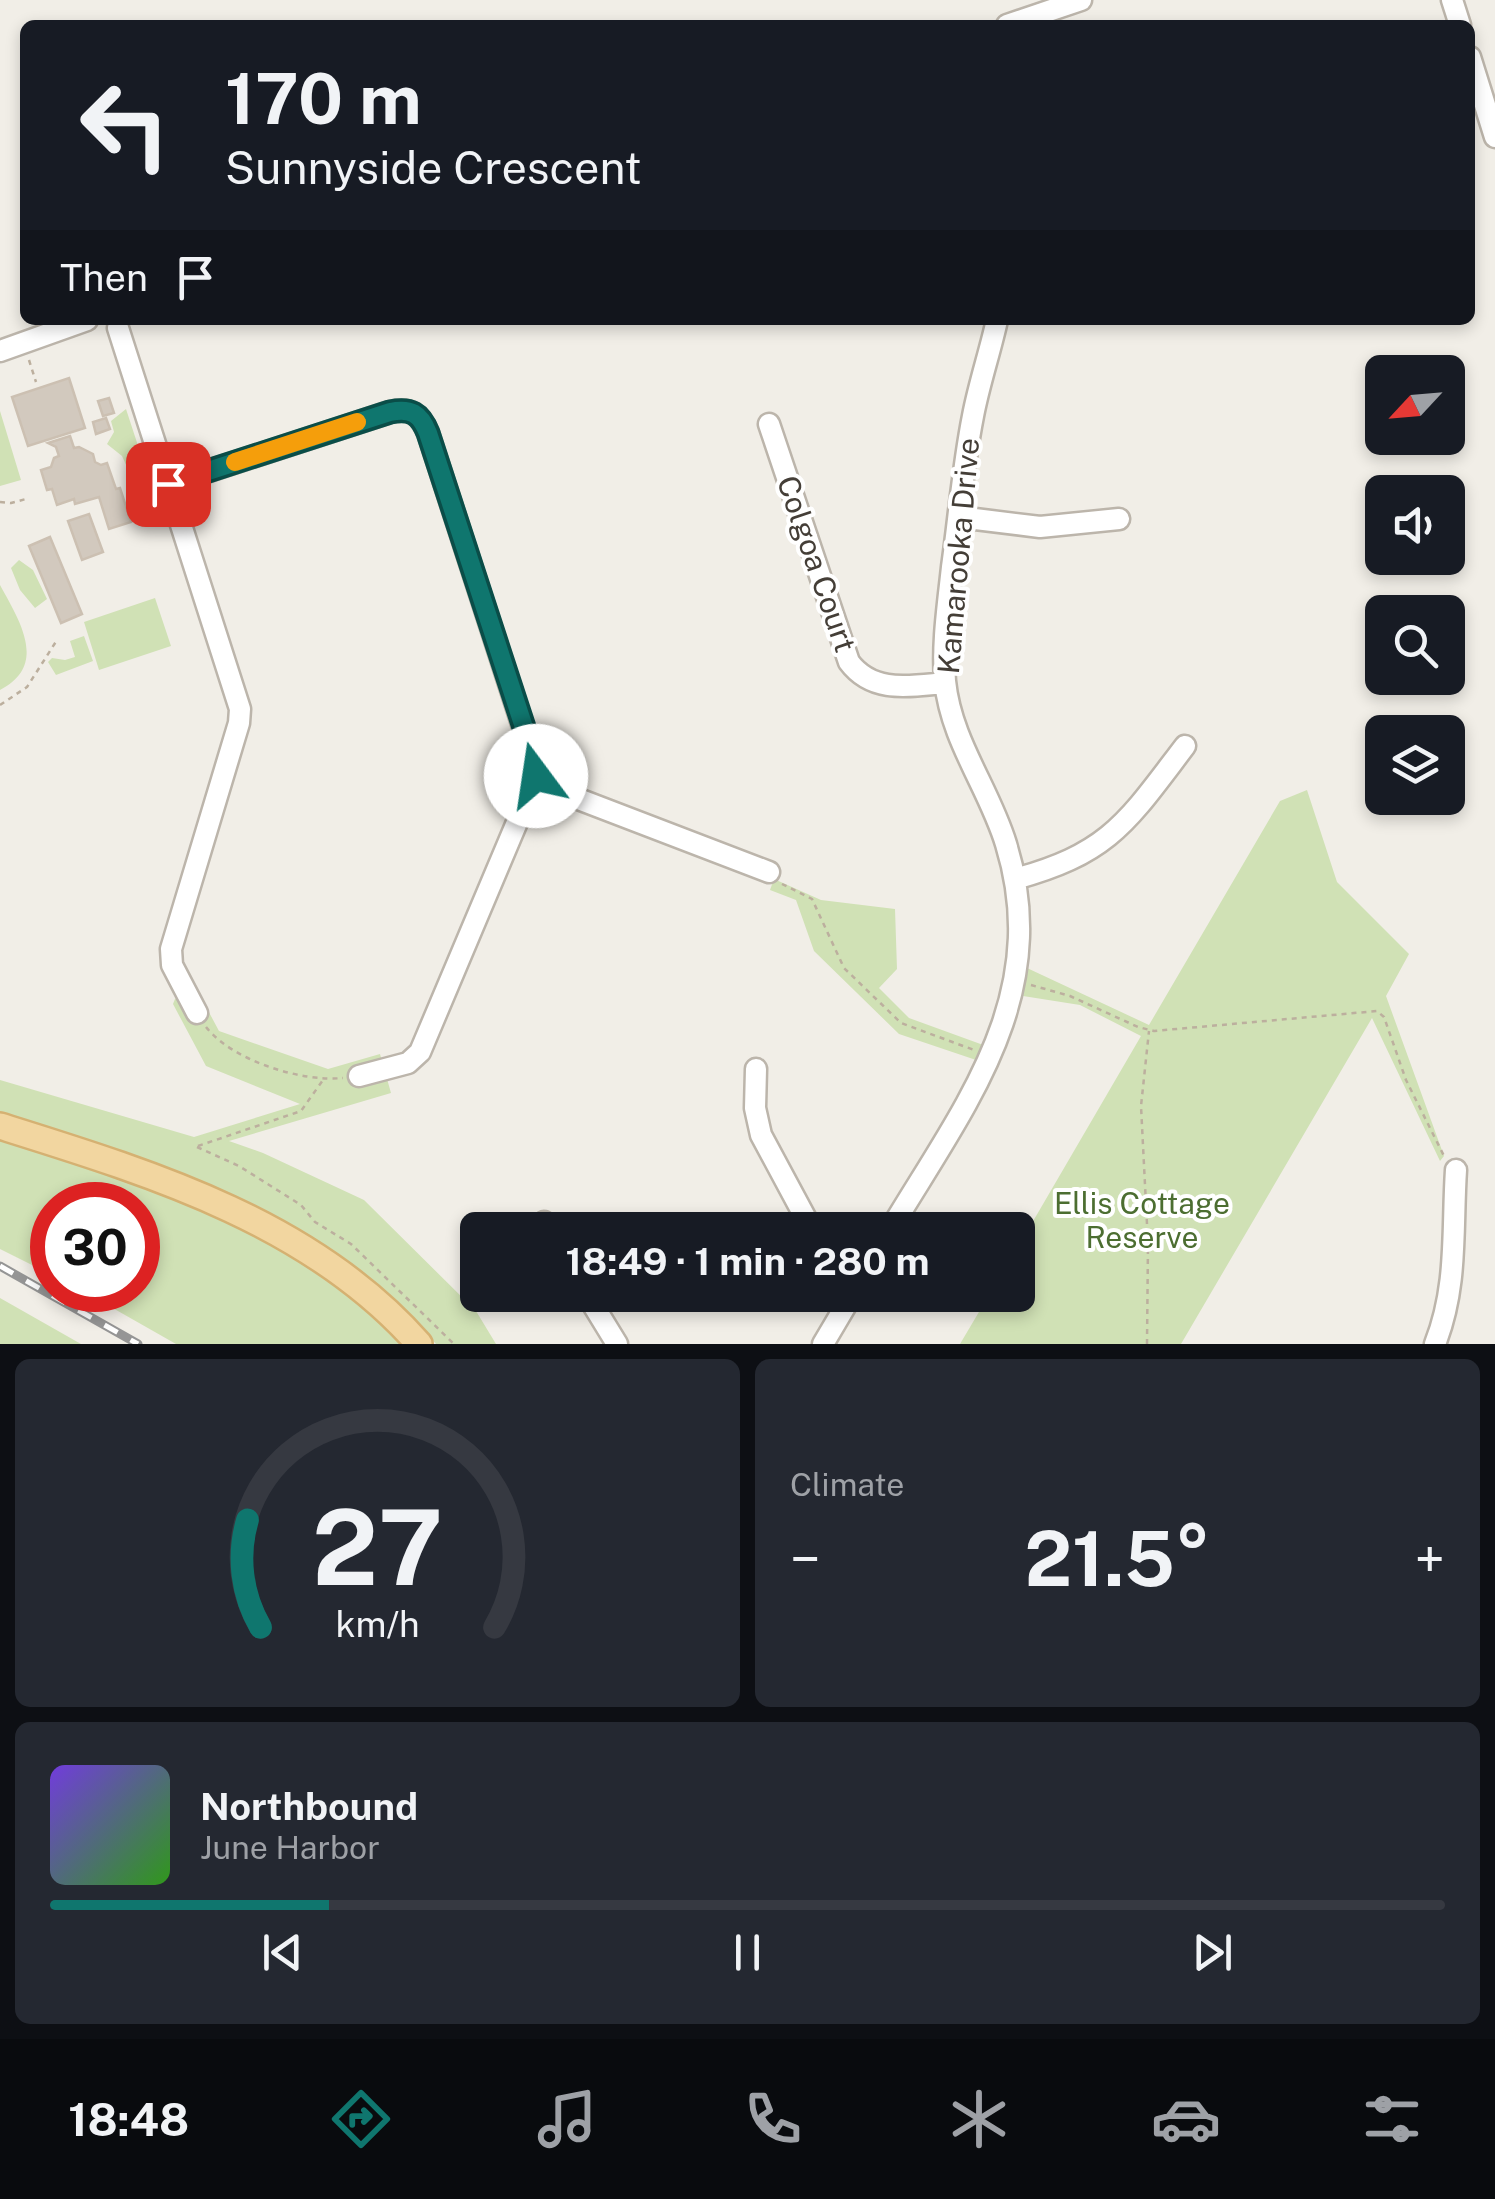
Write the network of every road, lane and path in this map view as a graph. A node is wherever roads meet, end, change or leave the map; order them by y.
1 (1081, 0) edge
2 (1021, 20) edge
3 (1475, 73) edge
4 (1495, 137) edge
5 (76, 325) edge
6 (119, 325) edge
7 (996, 325) edge
8 (0, 351) edge
9 (29, 359) dead end
10 (36, 382) dead end
11 (769, 424) dead end
12 (168, 484) junction
13 (26, 499) dead end
14 (0, 502) edge
15 (958, 516) junction
16 (1119, 519) dead end
17 (57, 640) dead end
18 (946, 684) junction
19 (0, 705) edge
20 (1184, 746) dead end
21 (534, 782) junction
22 (769, 873) joint
23 (1015, 879) junction
24 (1016, 980) junction
25 (197, 1013) joint
26 (1150, 1030) junction
27 (974, 1050) dead end
28 (756, 1070) dead end
29 (359, 1076) joint
30 (324, 1080) junction
31 (0, 1126) edge
32 (1456, 1170) joint
33 (802, 1212) edge
34 (901, 1212) edge
35 (597, 1312) edge
36 (842, 1312) edge
37 (419, 1344) edge
38 (454, 1344) edge
39 (617, 1344) edge
40 (823, 1344) edge
41 (1148, 1344) edge
42 (1435, 1344) edge

1 - 2 street
3 - 4 street
5 - 8 street
6 - 12 street
7 - 15 street, Kamarooka Drive
9 - 10 path
11 - 18 street, Colgoa Court
12 - 21 street
12 - 25 street
13 - 14 path
15 - 16 street
15 - 18 street, Kamarooka Drive
17 - 19 path
18 - 23 street, Kamarooka Drive
20 - 23 street
21 - 22 street
21 - 29 street
22 - 27 path
23 - 24 street, Kamarooka Drive
24 - 26 path
24 - 34 street, Kamarooka Drive
25 - 30 path
26 - 32 path
26 - 41 path
28 - 33 street
29 - 30 path
30 - 38 path
31 - 37 main road
32 - 42 street
35 - 39 street
36 - 40 street

